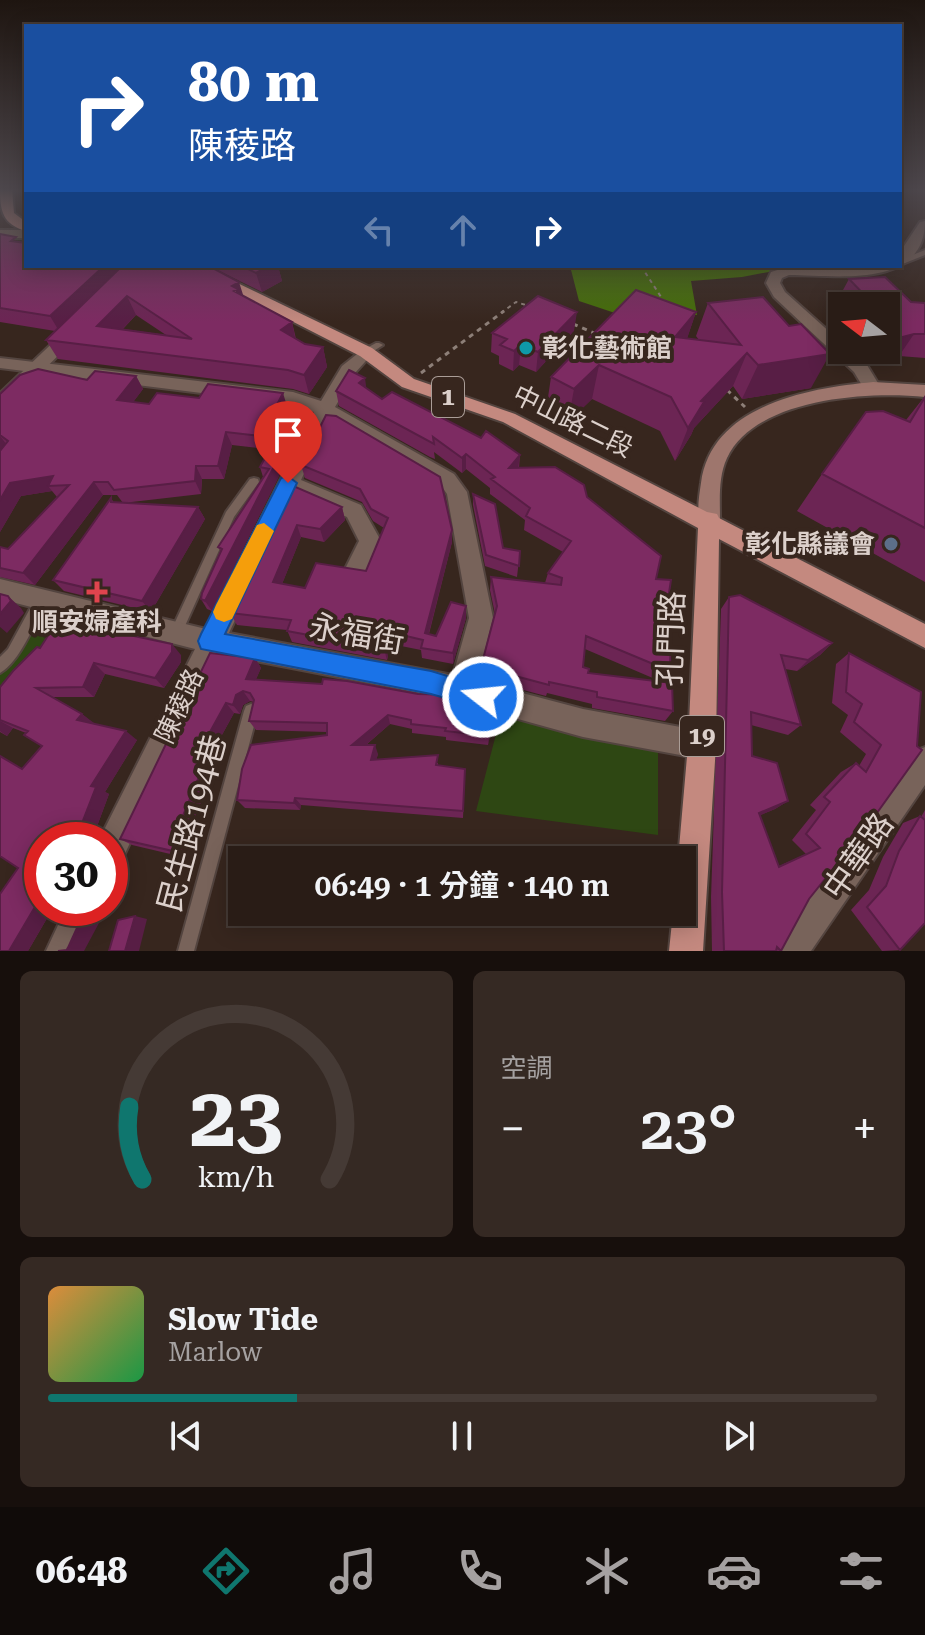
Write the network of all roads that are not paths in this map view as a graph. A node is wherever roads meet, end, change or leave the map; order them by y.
1 (919, 233) edge
2 (0, 234) edge
3 (24, 234) edge
4 (925, 252) edge
5 (902, 260) edge
6 (902, 262) edge
7 (198, 268) edge
8 (885, 268) edge
9 (88, 317) edge
10 (373, 349) junction
11 (0, 363) edge
12 (36, 368) junction
13 (872, 388) junction
14 (925, 391) edge
15 (0, 403) edge
16 (325, 409) junction
17 (254, 482) dead end
18 (288, 483) junction
19 (709, 520) junction
20 (356, 569) edge
21 (0, 589) edge
22 (46, 592) junction
23 (176, 633) junction
24 (925, 637) edge
25 (209, 641) junction
26 (0, 667) edge
27 (461, 691) junction
28 (251, 711) edge
29 (702, 745) junction
30 (925, 761) edge
31 (124, 822) edge
32 (75, 926) edge
33 (63, 951) edge
34 (186, 951) edge
35 (686, 951) edge
36 (794, 951) edge

1 - 5 street
2 - 3 street
4 - 6 lane
7 - 10 main road, 中山路二段 / 1
8 - 13 street
9 - 12 street
10 - 16 street, 陳稜路
10 - 19 main road, 中山路二段 / 1
11 - 12 street
12 - 15 street
12 - 16 street
13 - 14 main road
13 - 19 main road
16 - 18 street, 陳稜路
16 - 27 street
17 - 23 lane
18 - 20 street
18 - 25 street, 陳稜路
19 - 24 main road, 中山路二段 / 1
19 - 29 main road, 孔門路 / 19
21 - 22 street, 永福街
22 - 23 street, 永福街
22 - 26 lane
23 - 25 street, 永福街
25 - 27 street, 永福街
25 - 31 street, 陳稜路
27 - 29 street, 永福街
28 - 34 lane, 民生路194巷
29 - 35 main road, 孔門路 / 19
30 - 36 street, 中華路
32 - 33 street

